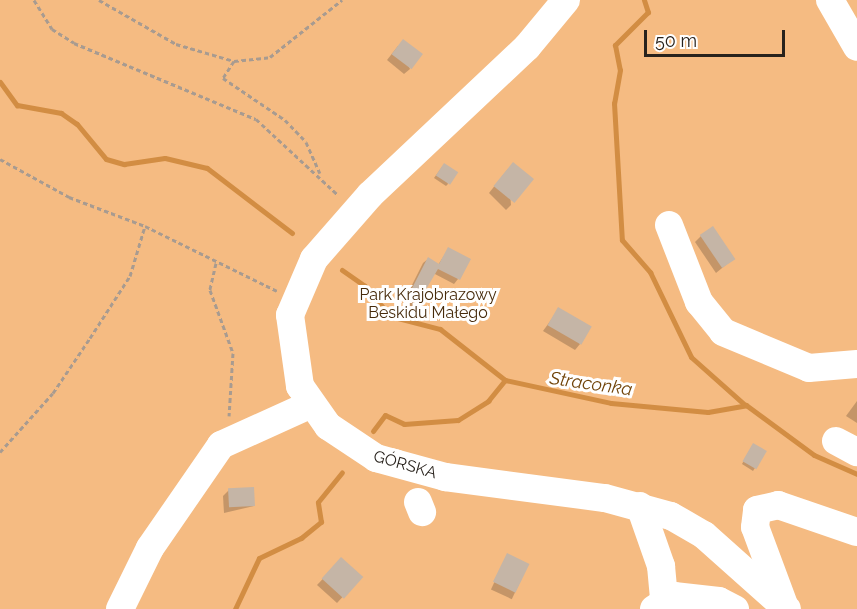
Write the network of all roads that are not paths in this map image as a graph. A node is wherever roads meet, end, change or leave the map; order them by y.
1 (566, 0) edge
2 (830, 0) edge
3 (857, 47) edge
4 (669, 225) dead end
5 (857, 364) edge
6 (309, 405) junction
7 (640, 506) junction
8 (857, 532) edge
9 (660, 606) edge
10 (786, 608) edge
11 (120, 609) edge
12 (735, 609) edge

1 - 6 street, GÓRSKA
2 - 3 street
4 - 5 street
6 - 7 street, GÓRSKA
6 - 11 street
7 - 9 street
7 - 10 street, GÓRSKA
8 - 10 street, GÓRSKA
9 - 12 street

